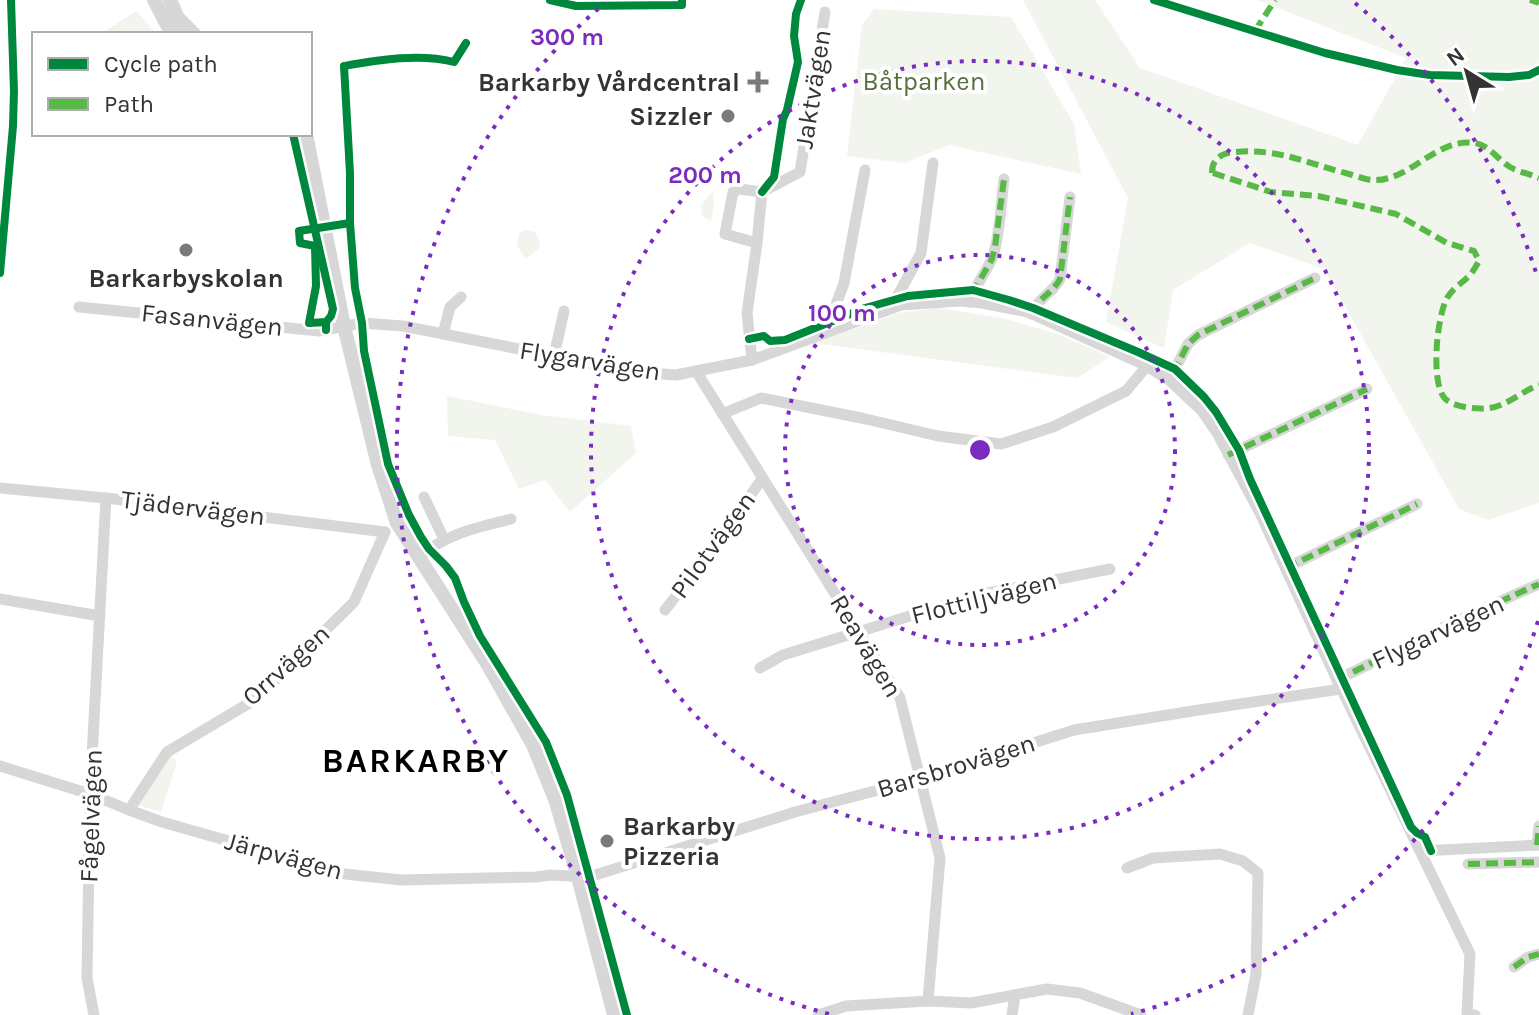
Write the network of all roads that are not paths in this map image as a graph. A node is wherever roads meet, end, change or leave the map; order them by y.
1 (154, 0) edge
2 (170, 0) edge
3 (825, 12) dead end
4 (174, 32) edge
5 (192, 32) edge
6 (306, 136) edge
7 (933, 163) dead end
8 (865, 170) dead end
9 (1004, 179) dead end
10 (762, 192) junction
11 (1070, 197) dead end
12 (757, 243) junction
13 (1315, 278) dead end
14 (461, 297) dead end
15 (969, 302) junction
16 (901, 305) junction
17 (79, 307) dead end
18 (564, 311) dead end
19 (1031, 314) junction
20 (344, 326) junction
21 (832, 330) junction
22 (443, 334) junction
23 (554, 356) junction
24 (752, 360) junction
25 (1147, 366) junction
26 (696, 371) junction
27 (1169, 380) junction
28 (1367, 389) dead end
29 (722, 414) junction
30 (1228, 455) junction
31 (762, 479) junction
32 (0, 488) edge
33 (424, 497) dead end
34 (106, 498) junction
35 (1417, 504) dead end
36 (511, 519) dead end
37 (391, 528) junction
38 (444, 539) junction
39 (419, 557) junction
40 (1286, 568) junction
41 (1110, 569) dead end
42 (1539, 584) edge
43 (0, 599) edge
44 (665, 610) dead end
45 (100, 616) junction
46 (859, 631) junction
47 (760, 668) dead end
48 (1339, 685) junction
49 (0, 766) edge
50 (920, 779) junction
51 (90, 794) junction
52 (129, 810) junction
53 (1539, 826) edge
54 (1538, 845) edge
55 (1420, 851) junction
56 (1539, 862) edge
57 (1468, 864) dead end
58 (1127, 868) dead end
59 (578, 877) junction
60 (1539, 954) edge
61 (1514, 967) dead end
62 (1015, 995) junction
63 (928, 1001) junction
64 (1469, 1014) edge
65 (94, 1015) edge
66 (614, 1015) edge
67 (818, 1015) edge
68 (1012, 1015) edge
69 (1141, 1015) edge
70 (1248, 1015) edge

1 - 4 street
2 - 5 street
3 - 10 street, Jaktvägen
6 - 20 street
7 - 16 street
8 - 21 street
9 - 15 street
10 - 12 street
10 - 12 street, Jaktvägen
11 - 19 street
12 - 24 street
13 - 27 street
14 - 22 street
15 - 16 street, Flygarvägen
15 - 19 street, Flygarvägen
16 - 21 street, Flygarvägen
17 - 20 street, Fasanvägen
18 - 23 street
19 - 25 street, Flygarvägen
20 - 22 street, Flygarvägen
20 - 37 street
21 - 24 street, Flygarvägen
22 - 23 street, Flygarvägen
23 - 26 street, Flygarvägen
24 - 26 street, Flygarvägen
25 - 27 street, Flygarvägen
25 - 29 street
26 - 29 street, Reavägen
27 - 30 street, Flygarvägen
28 - 30 street
29 - 31 street, Reavägen
30 - 40 street, Flygarvägen
31 - 44 street, Pilotvägen
31 - 46 street, Reavägen
32 - 34 street, Tjädervägen
33 - 38 street
34 - 37 street, Tjädervägen
34 - 45 street, Fågelvägen
35 - 40 street
36 - 38 street
37 - 39 street
37 - 52 street, Orrvägen
38 - 39 street
39 - 59 street
40 - 48 street, Flygarvägen
41 - 46 street, Flottiljvägen
42 - 48 street, Flygarvägen
43 - 45 street
45 - 51 street, Fågelvägen
46 - 47 street, Flottiljvägen
46 - 50 street, Reavägen
48 - 50 street, Barsbrovägen
48 - 55 street, Flygarvägen
49 - 51 street, Järpvägen
50 - 59 street, Barsbrovägen
50 - 63 street, Reavägen
51 - 52 street, Järpvägen
51 - 65 street, Fågelvägen
52 - 59 street, Järpvägen
53 - 54 street
54 - 55 street
55 - 64 street, Flygarvägen
56 - 57 street
58 - 70 street
59 - 66 street
60 - 61 street
62 - 63 street
62 - 68 street
62 - 69 street
63 - 67 street

